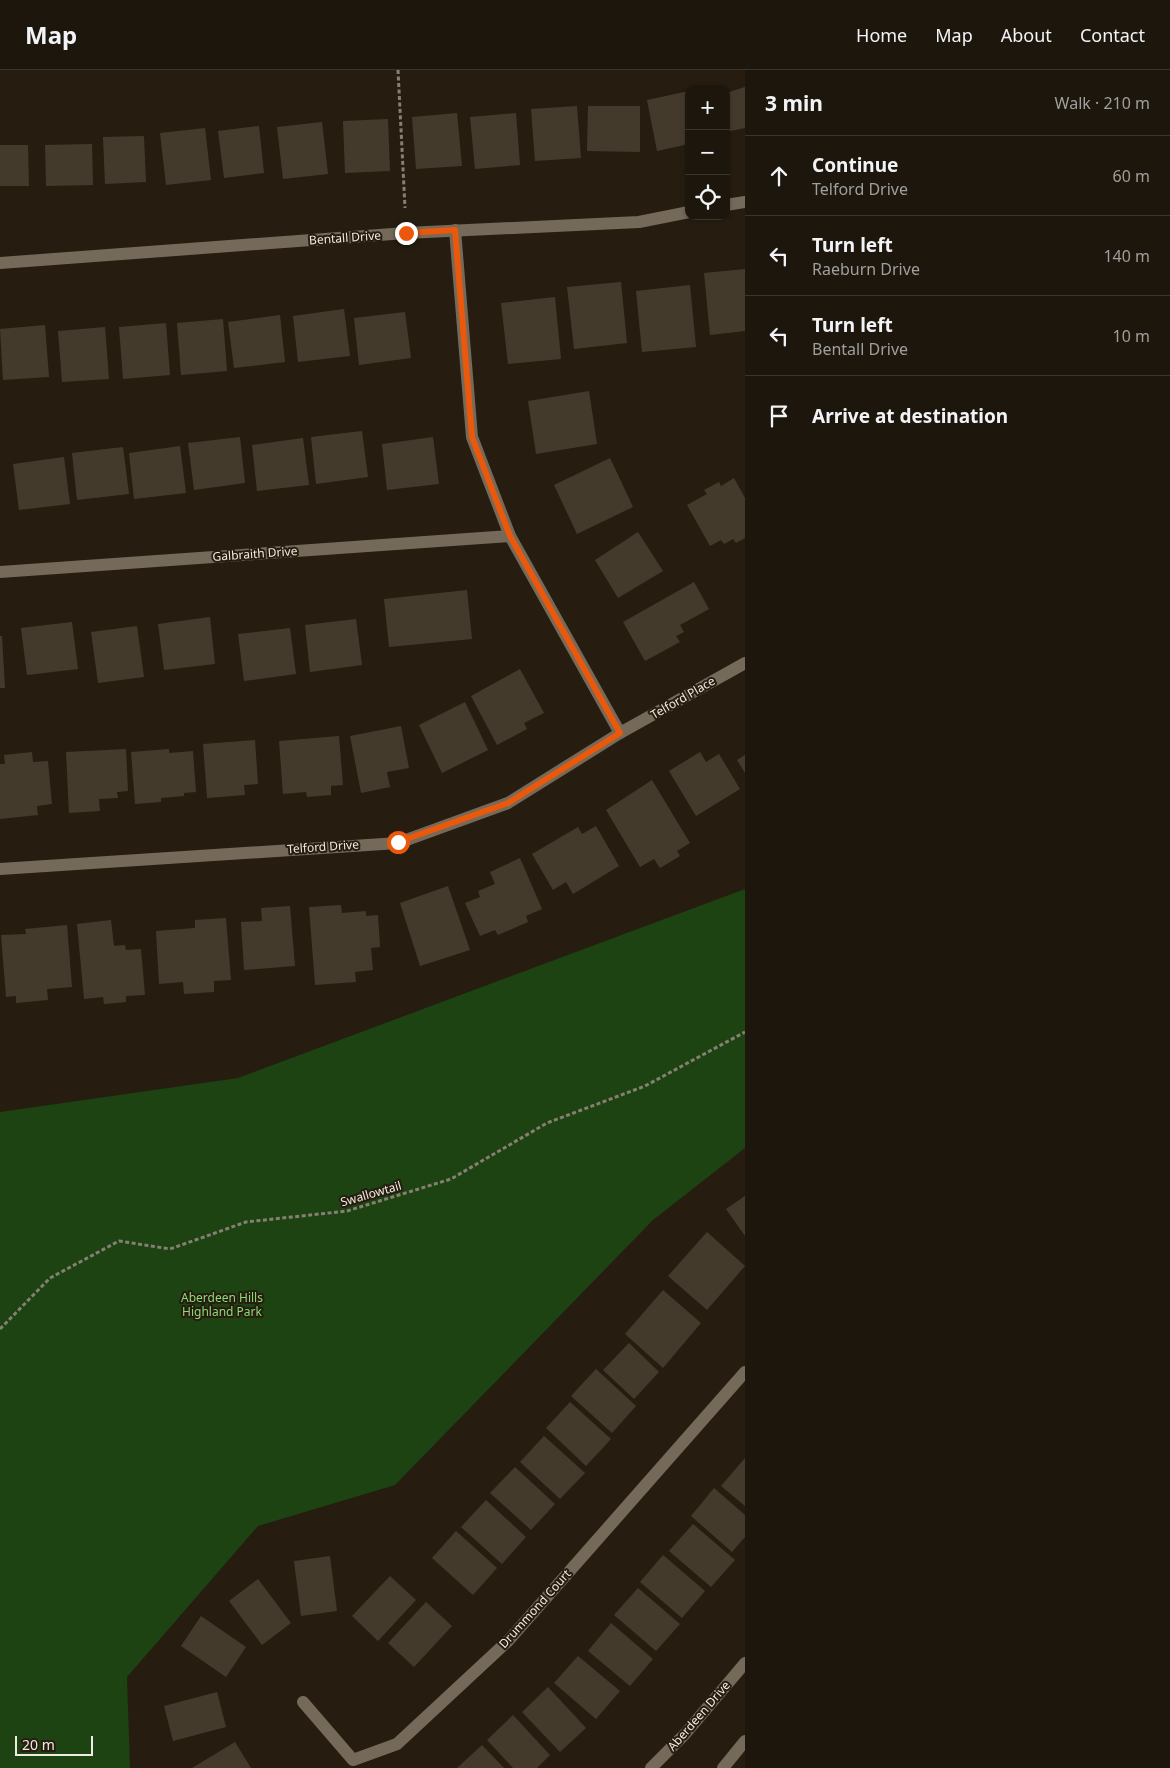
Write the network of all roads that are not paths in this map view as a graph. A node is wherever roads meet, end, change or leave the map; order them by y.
1 (745, 202) edge
2 (730, 204) edge
3 (685, 213) edge
4 (455, 230) junction
5 (0, 263) edge
6 (510, 536) junction
7 (0, 572) edge
8 (745, 663) edge
9 (620, 733) junction
10 (0, 869) edge
11 (745, 1372) edge
12 (745, 1663) edge
13 (303, 1702) dead end
14 (745, 1741) edge
15 (651, 1768) edge
16 (723, 1768) edge

1 - 2 street
3 - 4 street, Bentall Drive
4 - 5 street, Bentall Drive
4 - 6 street
6 - 7 street, Galbraith Drive
6 - 9 street
8 - 9 street, Telford Place
9 - 10 street, Telford Drive
11 - 13 street, Drummond Court
12 - 15 street, Aberdeen Drive
14 - 16 street

